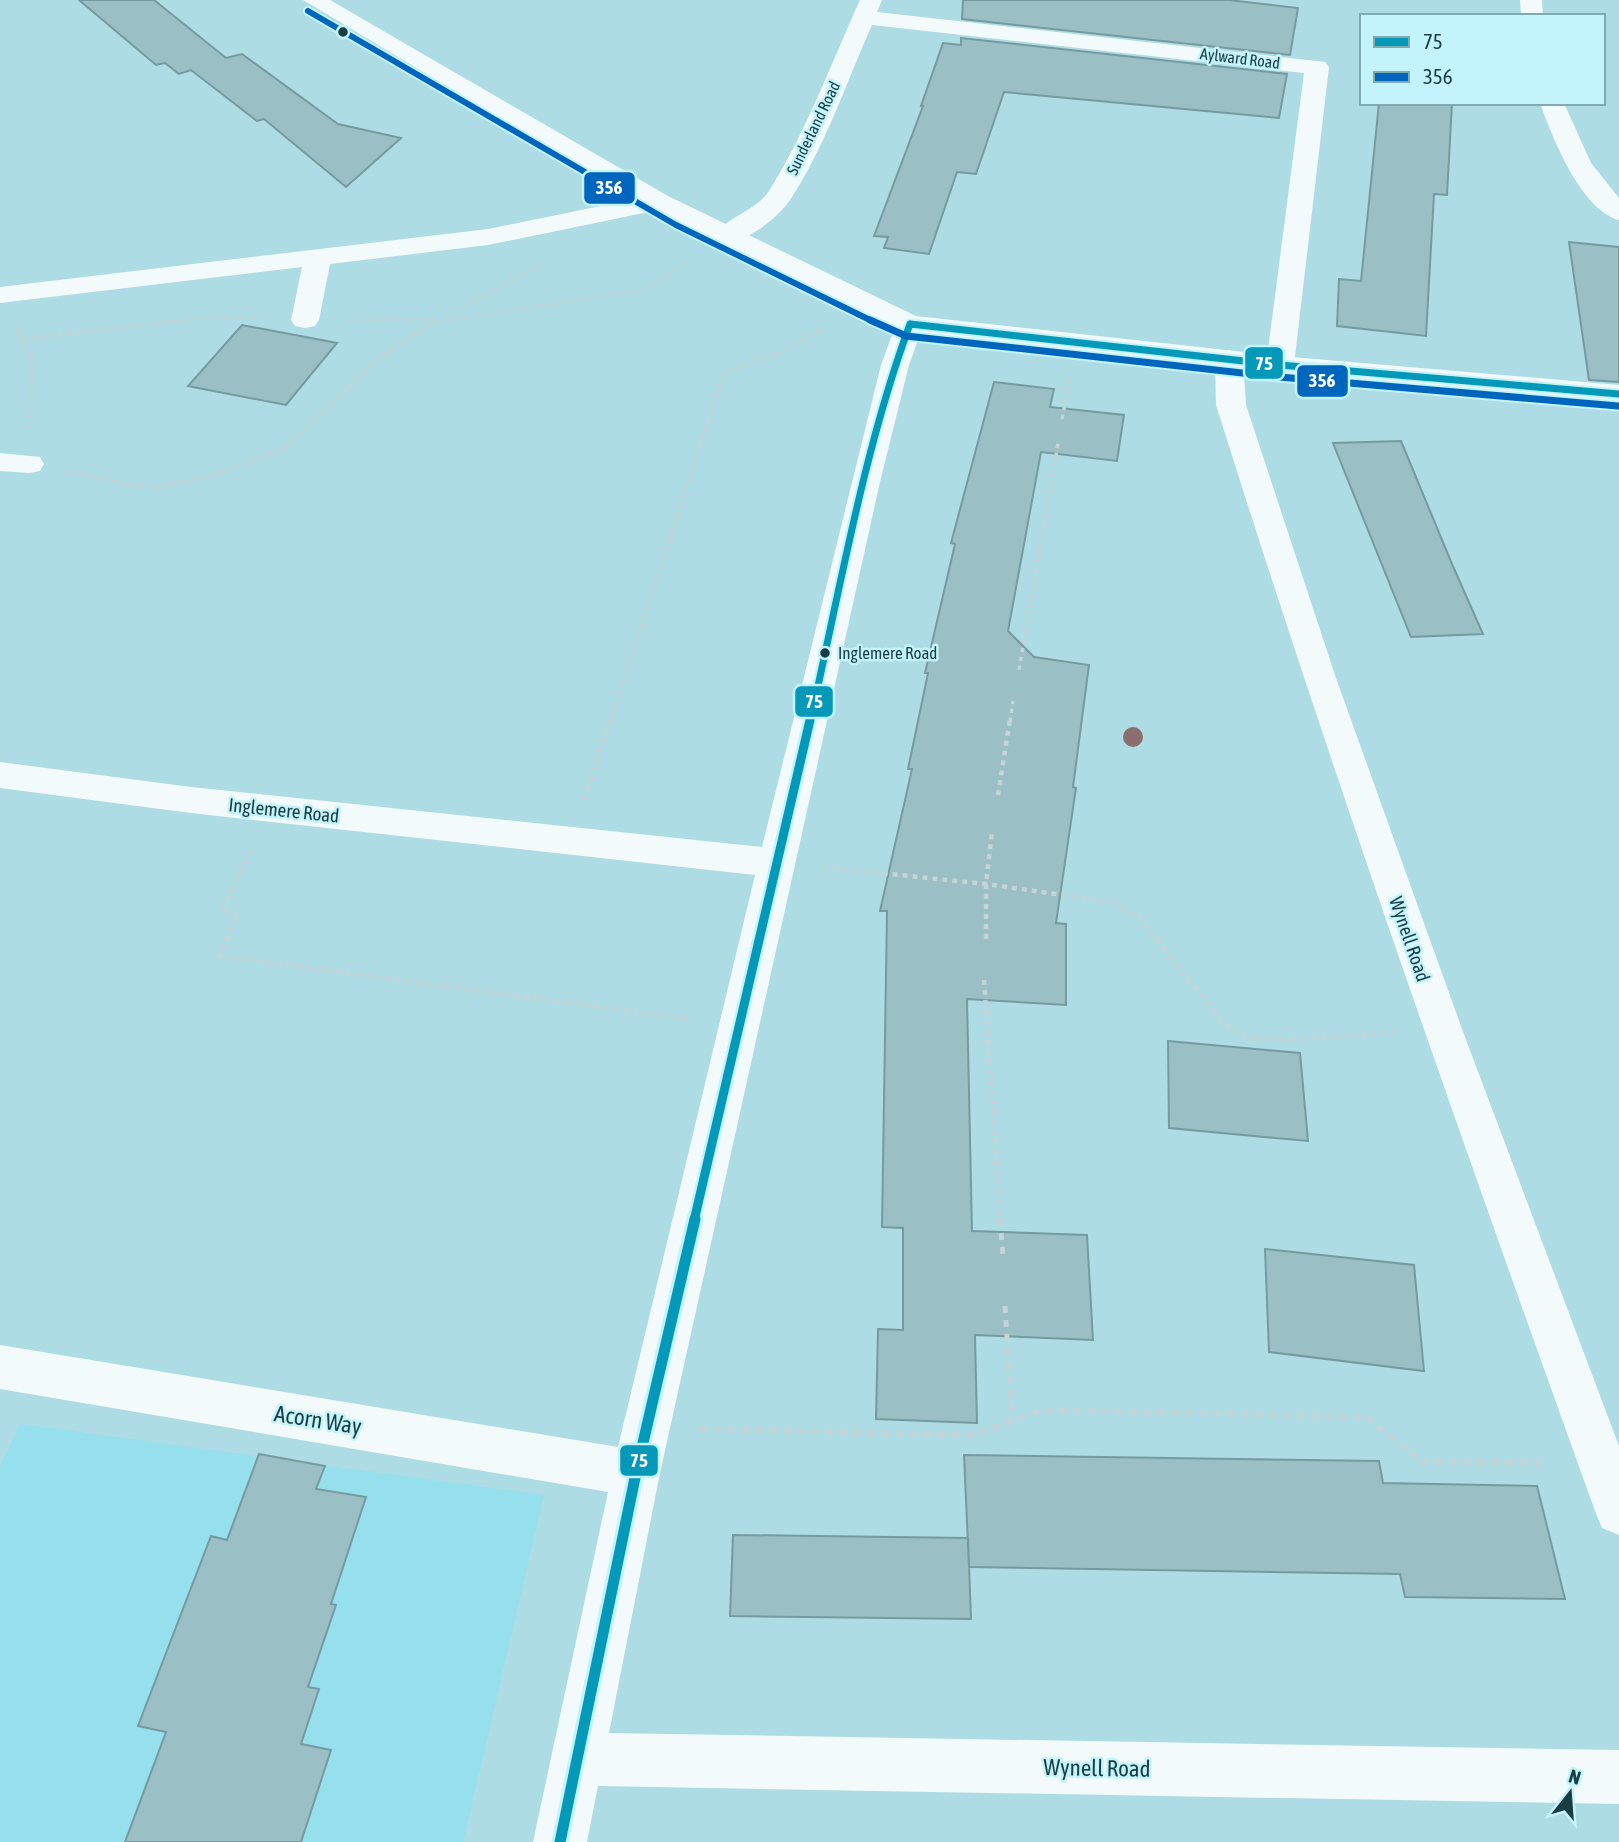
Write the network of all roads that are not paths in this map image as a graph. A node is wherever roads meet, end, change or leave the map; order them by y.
1 (314, 0) edge
2 (868, 9) edge
3 (1553, 105) edge
4 (659, 202) junction
5 (1619, 212) edge
6 (728, 235) junction
7 (317, 259) junction
8 (0, 295) edge
9 (305, 320) road end
10 (910, 324) junction
11 (1229, 359) junction
12 (1280, 365) junction
13 (1619, 394) edge
14 (0, 775) edge
15 (777, 863) junction
16 (0, 1367) edge
17 (636, 1473) junction
18 (1619, 1511) edge
19 (576, 1759) junction
20 (1619, 1777) edge
21 (560, 1842) edge

1 - 4 street
2 - 6 street, Sunderland Road
2 - 12 street, Aylward Road
3 - 5 street
4 - 6 street
4 - 7 street
6 - 10 street
7 - 8 street
7 - 9 street
10 - 11 street
10 - 15 street
11 - 12 street
11 - 18 street, Wynell Road
12 - 13 street
14 - 15 street, Inglemere Road
15 - 17 street
16 - 17 street, Acorn Way
17 - 19 street
19 - 20 street, Wynell Road
19 - 21 street

